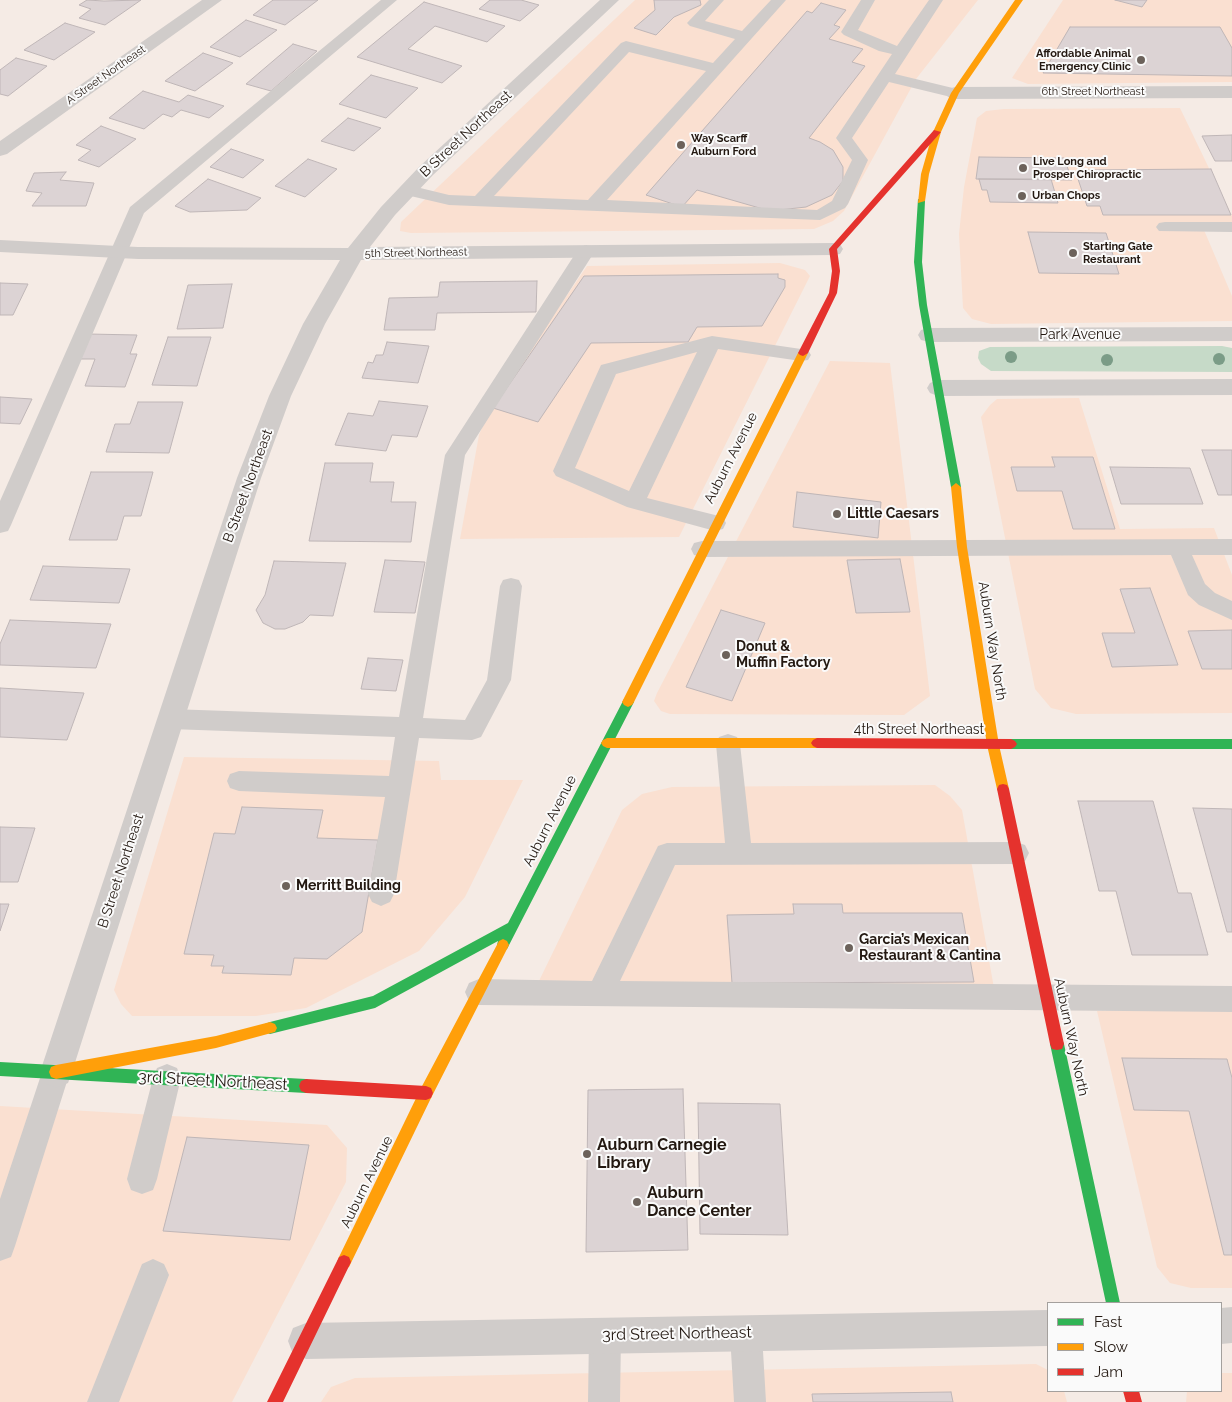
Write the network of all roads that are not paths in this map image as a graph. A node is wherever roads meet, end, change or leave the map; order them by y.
1 (213, 0) edge
2 (390, 0) edge
3 (610, 0) edge
4 (717, 0) edge
5 (868, 0) edge
6 (936, 0) edge
7 (1019, 0) edge
8 (775, 1) edge
9 (746, 37) junction
10 (902, 52) junction
11 (716, 69) junction
12 (886, 76) junction
13 (1232, 92) edge
14 (955, 93) junction
15 (937, 132) junction
16 (0, 150) edge
17 (408, 190) junction
18 (480, 201) junction
19 (593, 205) junction
20 (1164, 227) dead end
21 (1232, 227) edge
22 (0, 246) edge
23 (833, 249) junction
24 (586, 251) junction
25 (118, 252) junction
26 (354, 254) junction
27 (1232, 334) edge
28 (929, 335) junction
29 (712, 342) junction
30 (801, 355) junction
31 (1232, 387) edge
32 (938, 388) junction
33 (634, 502) junction
34 (715, 523) junction
35 (0, 526) edge
36 (962, 547) junction
37 (1178, 547) junction
38 (1232, 547) edge
39 (702, 550) junction
40 (511, 586) dead end
41 (1232, 611) edge
42 (170, 719) junction
43 (410, 728) junction
44 (607, 744) junction
45 (728, 744) junction
46 (1232, 744) edge
47 (993, 745) junction
48 (239, 781) dead end
49 (400, 787) junction
50 (1016, 853) junction
51 (739, 854) junction
52 (382, 894) dead end
53 (514, 926) junction
54 (479, 992) junction
55 (600, 994) junction
56 (1048, 999) junction
57 (1232, 999) edge
58 (0, 1068) edge
59 (56, 1072) junction
60 (167, 1078) junction
61 (426, 1093) junction
62 (142, 1179) dead end
63 (0, 1246) edge
64 (152, 1275) dead end
65 (1113, 1302) edge
66 (1047, 1328) edge
67 (746, 1334) junction
68 (605, 1335) junction
69 (306, 1341) junction
70 (103, 1402) edge
71 (276, 1402) edge
72 (604, 1402) edge
73 (750, 1402) edge

1 - 16 street, A Street Northeast
2 - 25 lane
3 - 17 street, B Street Northeast
4 - 9 lane
5 - 10 lane
6 - 10 lane
7 - 14 main road, Auburn Way North
8 - 9 lane
9 - 11 lane
10 - 12 lane
11 - 18 lane
11 - 19 lane
12 - 14 lane
12 - 19 lane
13 - 14 street, 6th Street Northeast
14 - 15 main road, Auburn Way North
15 - 23 main road
15 - 28 main road, Auburn Way North
17 - 18 lane
17 - 26 street, B Street Northeast
18 - 19 lane
20 - 21 lane
22 - 25 street, 5th Street Northeast
23 - 24 street, 5th Street Northeast
23 - 30 main road, Auburn Avenue
24 - 26 street, 5th Street Northeast
24 - 43 lane
25 - 26 street, 5th Street Northeast
25 - 35 lane
26 - 42 street, B Street Northeast
27 - 28 street, Park Avenue
28 - 32 main road, Auburn Way North
29 - 30 lane
29 - 33 lane
29 - 33 lane
30 - 34 main road, Auburn Avenue
31 - 32 street
32 - 36 main road, Auburn Way North
33 - 34 lane
34 - 39 main road, Auburn Avenue
36 - 37 lane
36 - 39 lane
36 - 47 main road, Auburn Way North
37 - 38 lane
37 - 41 lane
39 - 44 main road, Auburn Avenue
40 - 43 lane
42 - 43 lane
42 - 59 street, B Street Northeast
43 - 49 lane
44 - 45 main road, 4th Street Northeast
44 - 53 main road, Auburn Avenue
45 - 47 main road, 4th Street Northeast
45 - 51 lane
46 - 47 main road, 4th Street Northeast
47 - 50 main road, Auburn Way North
48 - 49 lane
49 - 52 lane
50 - 51 lane
50 - 56 main road, Auburn Way North
51 - 55 lane
53 - 54 main road, Auburn Avenue
53 - 59 main road
54 - 55 lane
54 - 61 main road, Auburn Avenue
55 - 56 lane
56 - 57 lane
56 - 65 main road, Auburn Way North
58 - 59 main road, 3rd Street Northeast
59 - 60 main road, 3rd Street Northeast
59 - 63 lane
60 - 61 main road, 3rd Street Northeast
60 - 62 lane
61 - 69 main road, Auburn Avenue
64 - 70 lane
66 - 67 street, 3rd Street Northeast
67 - 68 street, 3rd Street Northeast
67 - 73 lane
68 - 69 street, 3rd Street Northeast
68 - 72 lane
69 - 71 main road, Auburn Avenue

